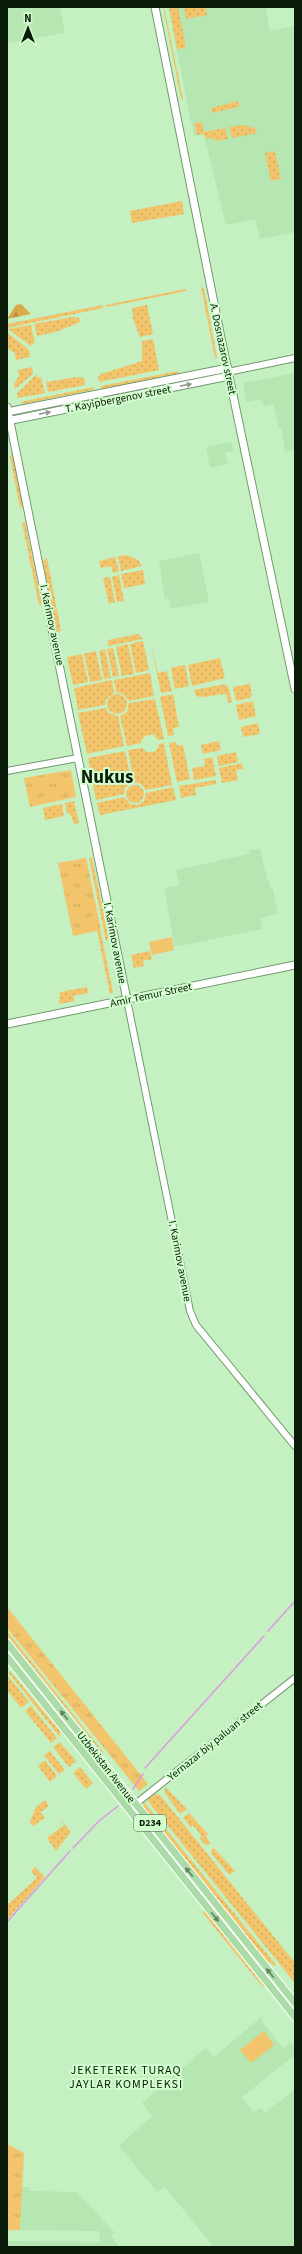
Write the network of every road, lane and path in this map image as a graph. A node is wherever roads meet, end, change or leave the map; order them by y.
1 (154, 7) edge
2 (295, 358) edge
3 (228, 372) junction
4 (7, 410) edge
5 (8, 421) edge
6 (295, 690) edge
7 (78, 758) junction
8 (7, 771) edge
9 (295, 965) edge
10 (127, 1000) junction
11 (7, 1024) edge
12 (295, 1446) edge
13 (7, 1642) edge
14 (7, 1657) edge
15 (295, 1678) edge
16 (132, 1807) junction
17 (295, 2003) edge
18 (295, 2017) edge

1 - 3 main road, A. Dosnazarov street
2 - 3 street, T. Kayipbergenov street
3 - 4 main road, T. Kayipbergenov street
5 -> 3 main road, T. Kayipbergenov street
3 - 6 main road, A. Dosnazarov street
4 - 5 main road, I. Karimov avenue
5 - 7 main road, I. Karimov avenue
7 - 8 street
7 - 10 main road, I. Karimov avenue
9 - 10 main road, Amir Temur Street
10 - 11 main road, Amir Temur Street
10 - 12 street, I. Karimov avenue
16 -> 13 main road, Uzbekistan Avenue / D234
14 - 16 main road, Uzbekistan Avenue / D234
15 - 16 street, Yernazar biy paluan street
17 -> 16 main road, Uzbekistan Avenue / D234
16 -> 18 main road, Uzbekistan Avenue / D234

